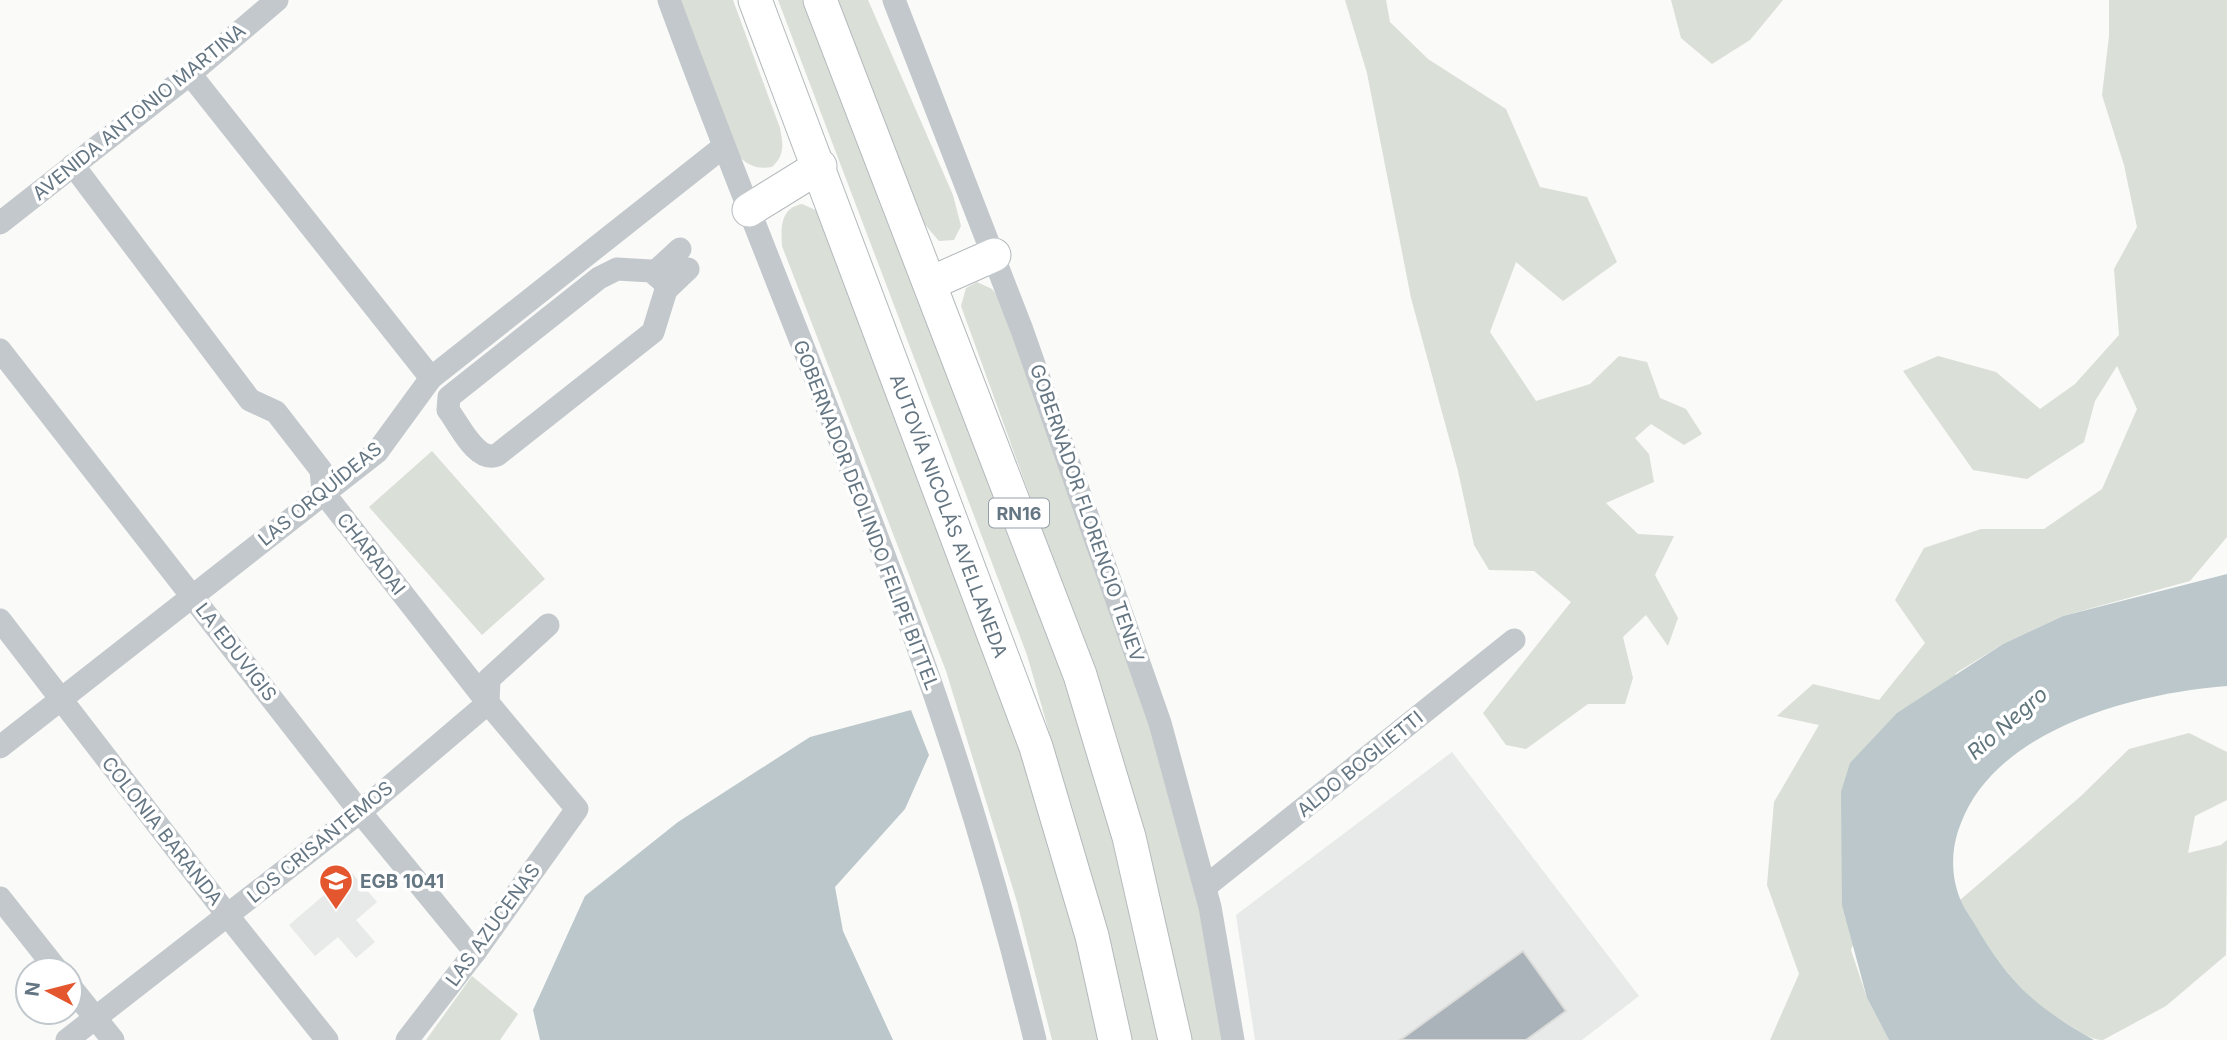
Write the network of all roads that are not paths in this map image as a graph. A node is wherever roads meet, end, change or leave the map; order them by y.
1 (277, 0) edge
2 (669, 0) edge
3 (755, 0) edge
4 (820, 0) edge
5 (894, 0) edge
6 (190, 74) junction
7 (723, 147) junction
8 (73, 165) junction
9 (820, 166) junction
10 (749, 209) junction
11 (0, 223) edge
12 (994, 254) junction
13 (684, 259) dead end
14 (660, 281) junction
15 (931, 283) junction
16 (0, 351) edge
17 (431, 377) junction
18 (323, 492) junction
19 (192, 596) junction
20 (0, 620) edge
21 (548, 625) dead end
22 (1514, 640) dead end
23 (61, 699) junction
24 (488, 703) junction
25 (0, 747) edge
26 (577, 809) joint
27 (360, 812) junction
28 (1205, 887) junction
29 (0, 898) edge
30 (228, 916) junction
31 (475, 952) junction
32 (46, 956) edge
33 (84, 1004) edge
34 (95, 1018) junction
35 (67, 1040) edge
36 (113, 1040) edge
37 (327, 1040) edge
38 (407, 1040) edge
39 (1035, 1040) edge
40 (1115, 1040) edge
41 (1175, 1040) edge
42 (1233, 1040) edge

1 - 6 street, AVENIDA ANTONIO MARTINA
2 - 7 street, GOBERNADOR DEOLINDO FELIPE BITTEL
3 - 9 highway, AUTOVÍA NICOLÁS AVELLANEDA
4 - 15 highway, RN16
5 - 12 street, GOBERNADOR FLORENCIO TENEV
6 - 8 street, AVENIDA ANTONIO MARTINA
6 - 17 street
7 - 10 street, GOBERNADOR DEOLINDO FELIPE BITTEL
7 - 17 street, LAS ORQUÍDEAS
8 - 11 street, AVENIDA ANTONIO MARTINA
8 - 18 street, CHARADAI
9 - 10 highway
9 - 40 highway, AUTOVÍA NICOLÁS AVELLANEDA
10 - 39 street, GOBERNADOR DEOLINDO FELIPE BITTEL
12 - 15 highway
12 - 28 street, GOBERNADOR FLORENCIO TENEV
13 - 14 street
14 - 14 street
15 - 41 highway, RN16
16 - 19 street, LA EDUVIGIS
17 - 18 street, LAS ORQUÍDEAS
18 - 19 street, LAS ORQUÍDEAS
18 - 24 street, CHARADAI
19 - 23 street, LAS ORQUÍDEAS
19 - 27 street, LA EDUVIGIS
20 - 23 street, COLONIA BARANDA
21 - 24 street
22 - 28 street, ALDO BOGLIETTI
23 - 25 street, LAS ORQUÍDEAS
23 - 30 street, COLONIA BARANDA
24 - 26 street, CHARADAI
24 - 27 street, LOS CRISANTEMOS
26 - 31 street, LAS AZUCENAS
27 - 30 street, LOS CRISANTEMOS
27 - 31 street, LA EDUVIGIS
28 - 42 street, GOBERNADOR FLORENCIO TENEV
29 - 32 street
30 - 34 street, LOS CRISANTEMOS
30 - 37 street, COLONIA BARANDA
31 - 38 street, LAS AZUCENAS
33 - 34 street
34 - 35 street, LOS CRISANTEMOS
34 - 36 street

